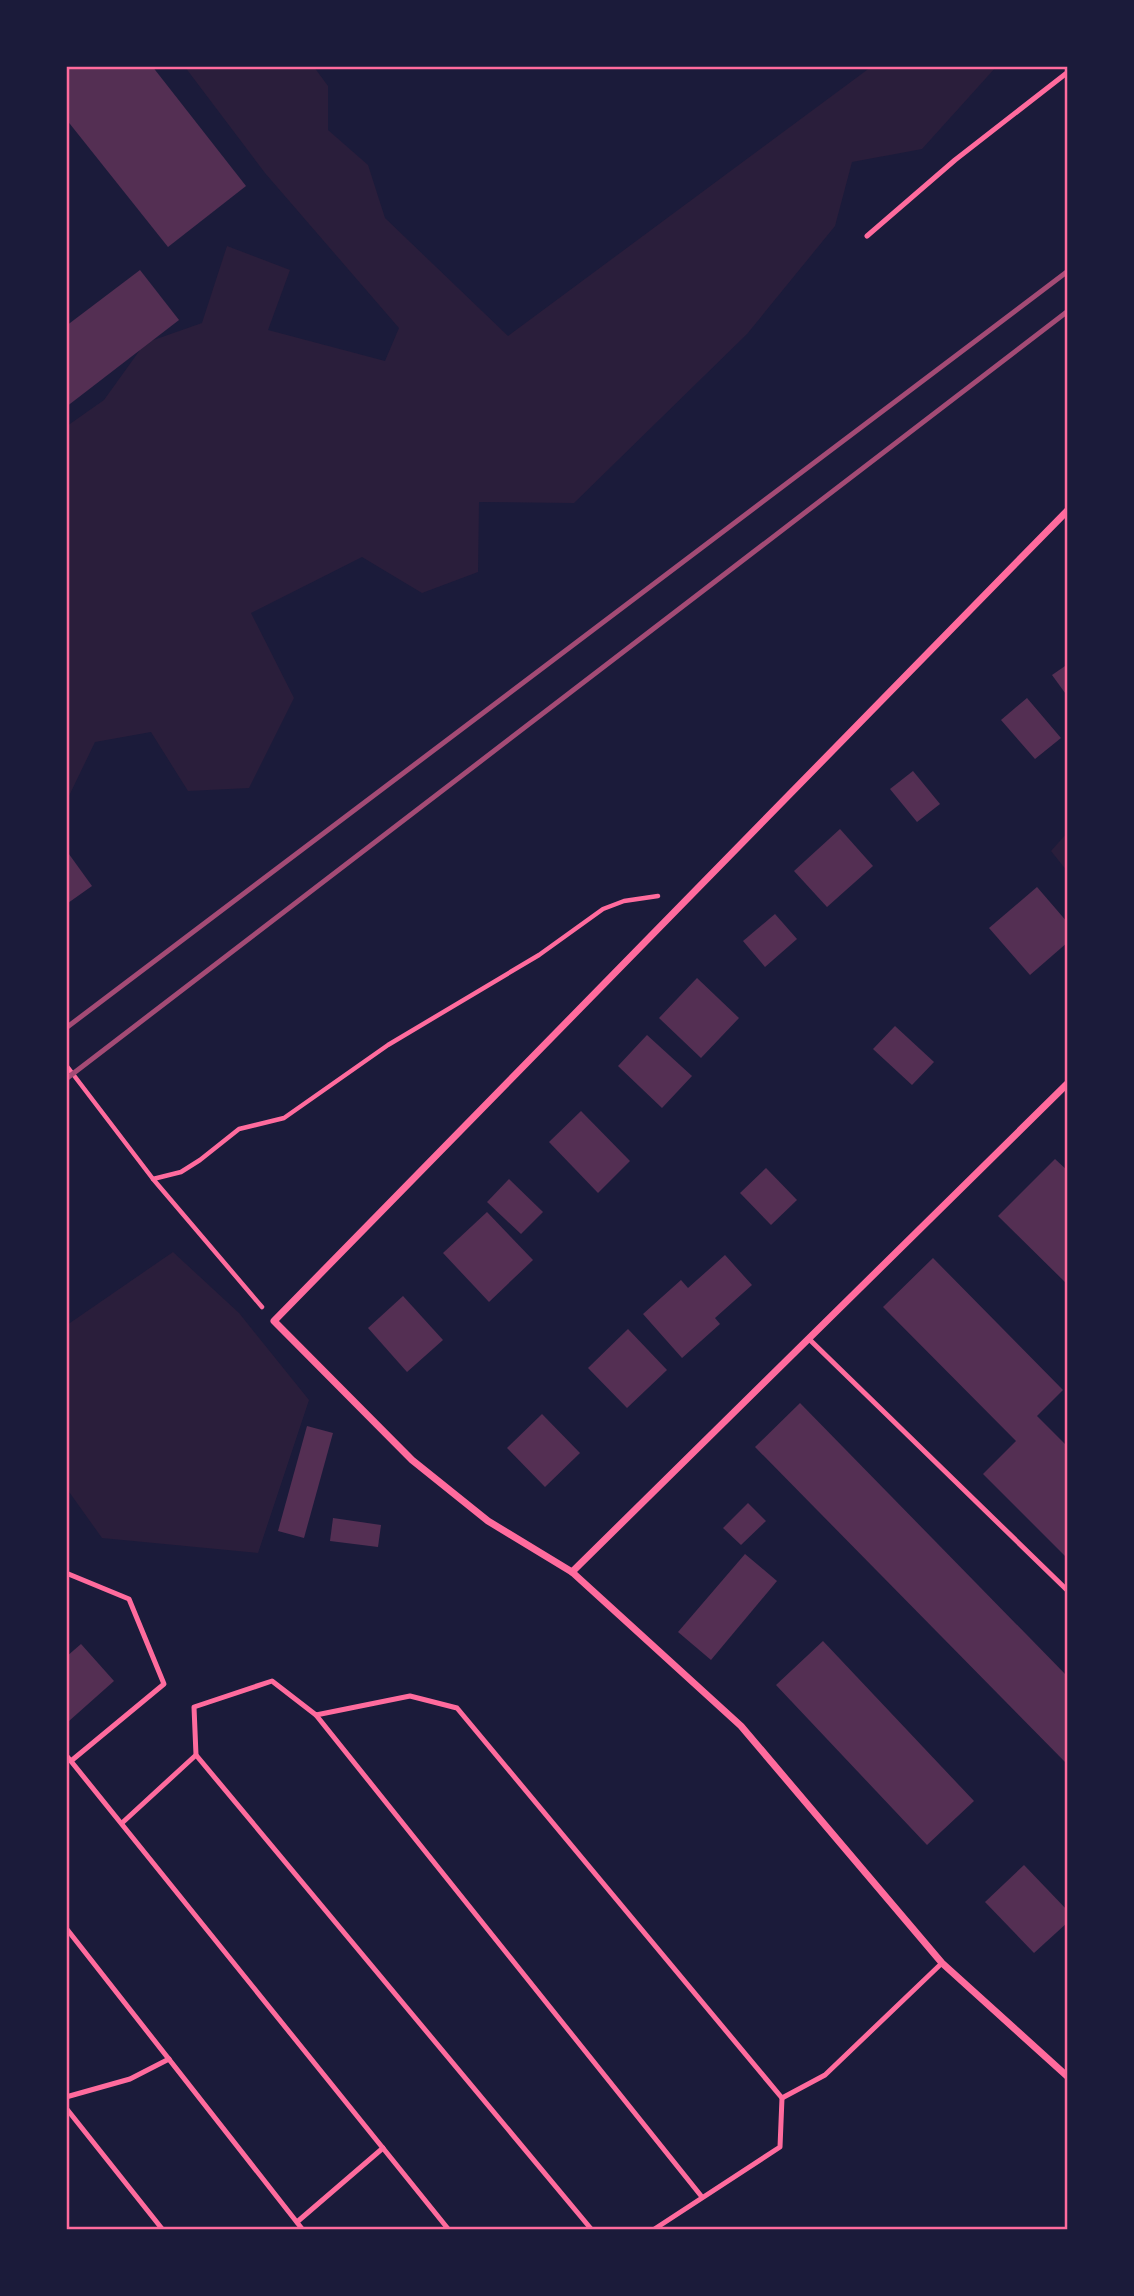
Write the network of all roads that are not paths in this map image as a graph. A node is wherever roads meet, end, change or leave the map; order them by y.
1 (1068, 72) edge
2 (867, 236) dead end
3 (1068, 510) edge
4 (1068, 1083) edge
5 (809, 1339) junction
6 (572, 1572) junction
7 (66, 1573) edge
8 (1068, 1591) edge
9 (316, 1715) junction
10 (66, 1755) edge
11 (196, 1755) junction
12 (71, 1761) junction
13 (122, 1823) junction
14 (66, 1928) edge
15 (942, 1963) junction
16 (169, 2059) junction
17 (1068, 2077) edge
18 (66, 2097) edge
19 (782, 2098) junction
20 (66, 2108) edge
21 (383, 2148) junction
22 (702, 2197) junction
23 (297, 2222) junction
24 (163, 2230) edge
25 (303, 2230) edge
26 (449, 2230) edge
27 (592, 2230) edge
28 (653, 2230) edge

1 - 2 lane
3 - 6 street
4 - 5 street
5 - 6 street
5 - 8 lane
6 - 15 street
7 - 12 lane
9 - 11 lane
9 - 19 lane
9 - 22 lane
10 - 12 lane
11 - 13 lane
11 - 27 lane
12 - 13 lane
13 - 21 lane
14 - 16 lane
15 - 17 street
15 - 19 lane
16 - 18 lane
16 - 23 lane
19 - 22 lane
20 - 24 lane
21 - 23 lane
21 - 26 lane
22 - 28 lane
23 - 25 lane

